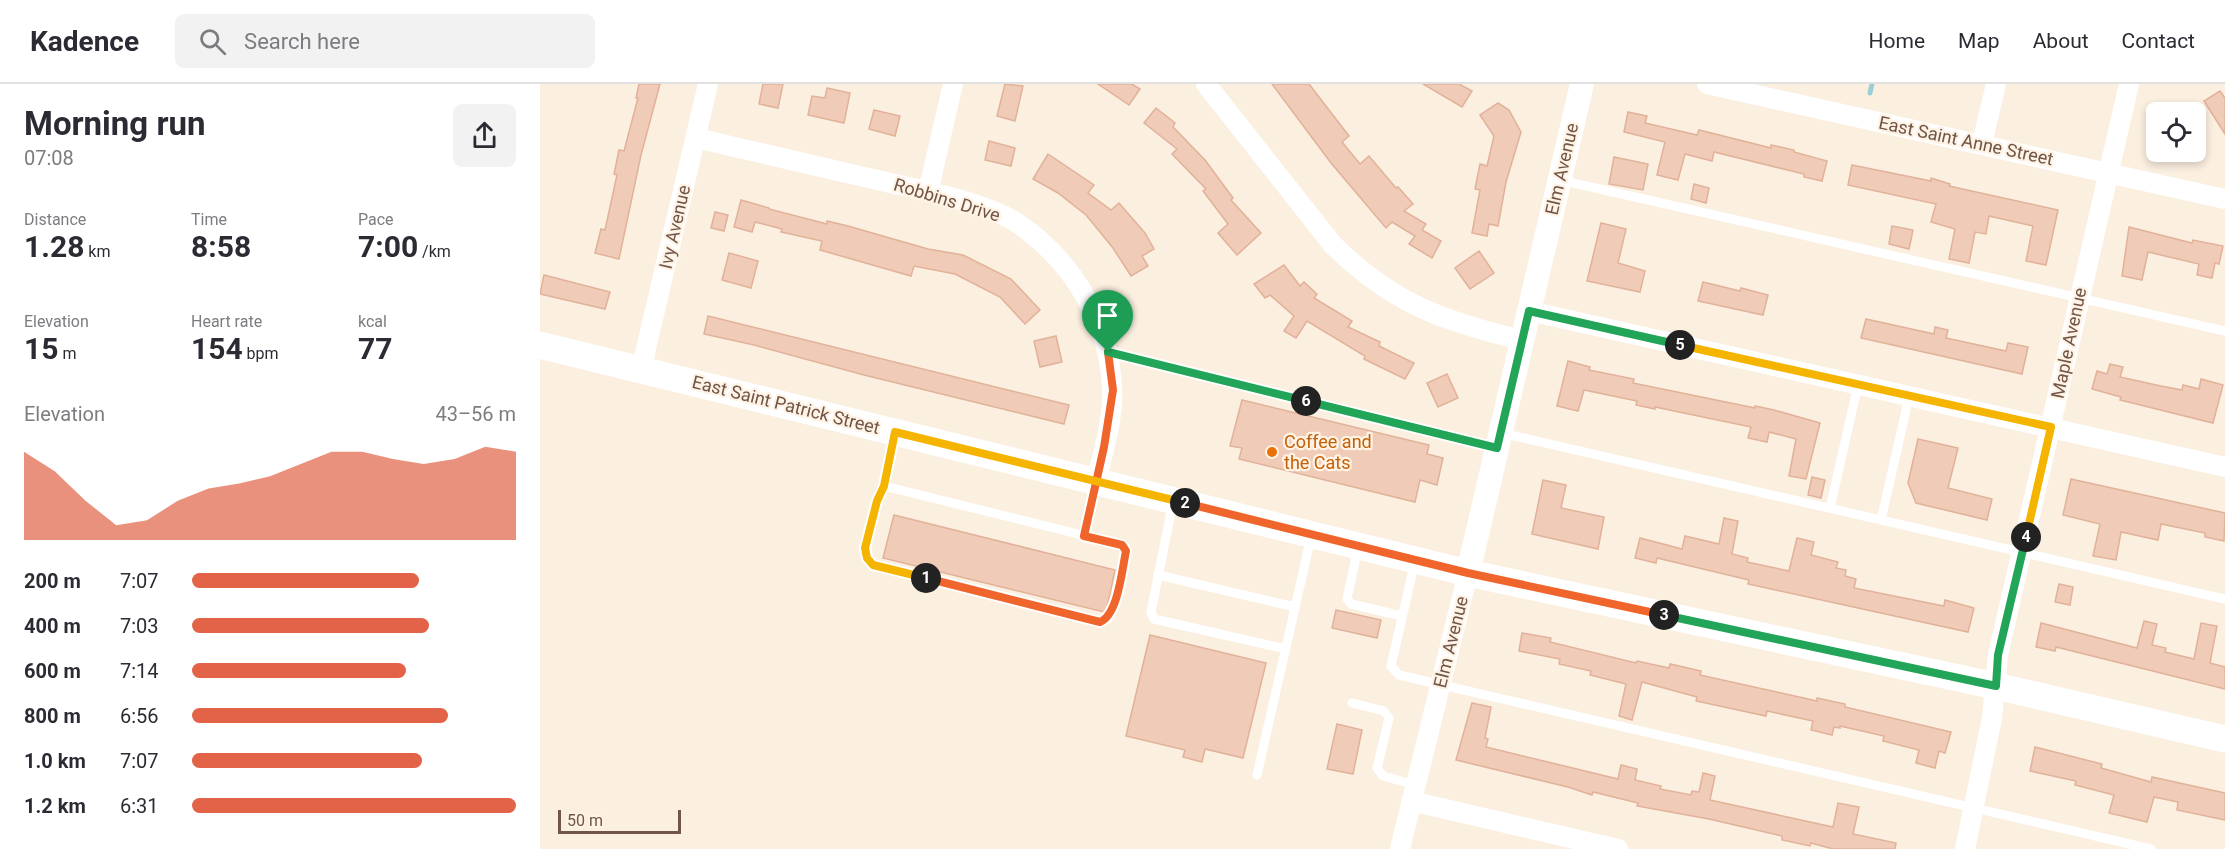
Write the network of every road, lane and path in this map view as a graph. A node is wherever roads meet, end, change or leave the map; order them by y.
1 (708, 84) edge
2 (953, 84) edge
3 (1206, 84) edge
4 (1582, 84) edge
5 (1707, 84) edge
6 (1995, 84) edge
7 (2129, 84) edge
8 (696, 138) junction
9 (1982, 144) junction
10 (2108, 172) junction
11 (1559, 180) junction
12 (928, 192) junction
13 (2225, 199) edge
14 (2078, 298) junction
15 (1529, 311) junction
16 (2225, 331) edge
17 (1521, 340) junction
18 (540, 345) edge
19 (1108, 352) junction
20 (641, 370) junction
21 (1858, 385) junction
22 (1909, 397) junction
23 (2051, 427) junction
24 (895, 432) junction
25 (1498, 440) junction
26 (2225, 467) edge
27 (1096, 481) junction
28 (884, 486) junction
29 (1173, 500) junction
30 (1830, 508) junction
31 (1881, 520) junction
32 (1311, 535) junction
33 (1084, 536) junction
34 (1358, 546) junction
35 (2022, 553) junction
36 (1415, 560) junction
37 (1468, 573) junction
38 (1158, 575) junction
39 (2225, 599) edge
40 (1295, 607) junction
41 (1402, 616) junction
42 (1286, 649) junction
43 (1440, 686) junction
44 (1996, 686) junction
45 (1352, 703) dead end
46 (2225, 739) edge
47 (1257, 775) dead end
48 (1413, 793) junction
49 (1974, 808) junction
50 (1400, 849) edge
51 (1618, 849) edge
52 (1965, 849) edge
53 (2151, 849) edge

1 - 8 street, Ivy Avenue
2 - 12 street
3 - 17 street
4 - 11 street, Elm Avenue
5 - 9 street, East Saint Anne Street
6 - 9 street
7 - 10 street, Maple Avenue
8 - 12 street, Robbins Drive
8 - 20 street, Ivy Avenue
9 - 10 street, East Saint Anne Street
10 - 13 street, East Saint Anne Street
10 - 14 street, Maple Avenue
11 - 14 lane
11 - 15 street, Elm Avenue
12 - 19 street, Robbins Drive
14 - 16 lane
14 - 23 street, Maple Avenue
15 - 17 street, Elm Avenue
15 - 21 street
17 - 25 street, Elm Avenue
18 - 20 main road, East Saint Patrick Street
19 - 25 lane
19 - 27 street, Robbins Drive
20 - 24 main road, East Saint Patrick Street
21 - 22 street
21 - 30 lane
22 - 23 street
22 - 31 lane
23 - 26 street
23 - 35 street, Maple Avenue
24 - 27 main road, East Saint Patrick Street
24 - 28 lane
25 - 30 lane
25 - 37 street, Elm Avenue
27 - 29 main road, East Saint Patrick Street
27 - 33 lane
28 - 33 lane
28 - 33 lane
29 - 32 main road, East Saint Patrick Street
29 - 38 lane
30 - 31 lane
31 - 35 lane
32 - 34 main road, East Saint Patrick Street
32 - 40 lane
34 - 36 main road, East Saint Patrick Street
34 - 41 lane
35 - 39 lane
35 - 44 street, Maple Avenue
36 - 37 main road, East Saint Patrick Street
36 - 41 lane
37 - 43 street, Elm Avenue
37 - 44 main road, East Saint Patrick Street
38 - 40 lane
38 - 42 lane
40 - 42 lane
41 - 43 lane
42 - 47 lane
43 - 48 street, Elm Avenue
43 - 49 lane
44 - 46 main road, East Saint Patrick Street
44 - 49 street, Maple Avenue
45 - 48 lane
48 - 50 street, Elm Avenue
48 - 51 street
49 - 52 street, Maple Avenue
49 - 53 lane

